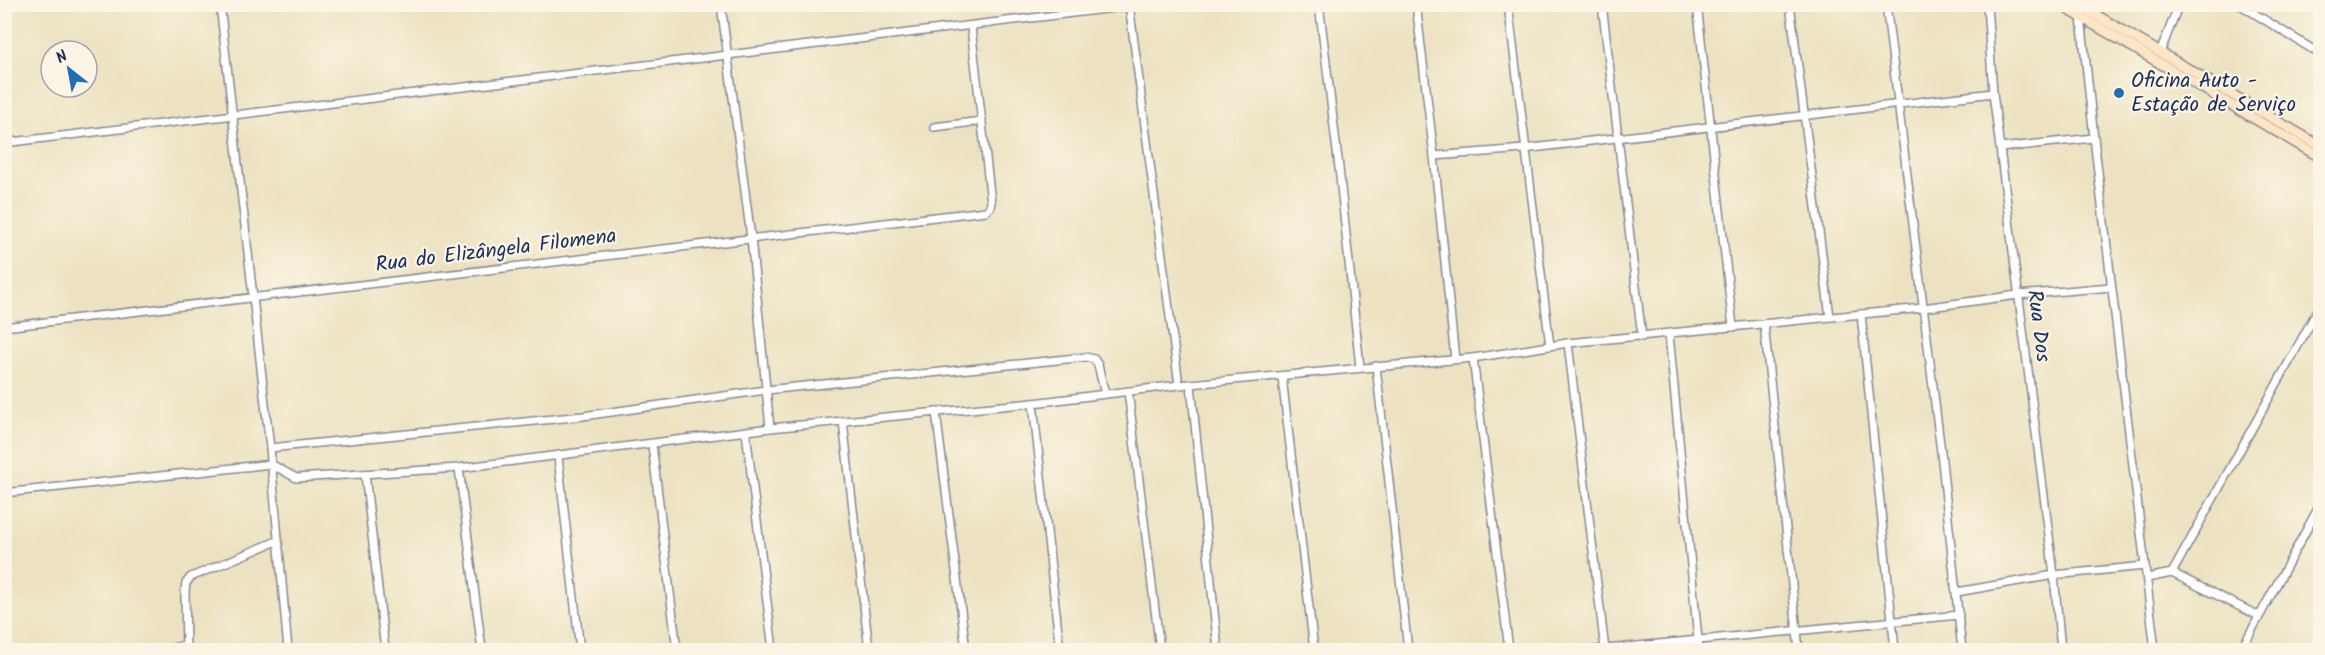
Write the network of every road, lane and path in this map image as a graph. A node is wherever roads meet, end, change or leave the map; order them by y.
1 (220, 4) edge
2 (721, 4) edge
3 (1319, 4) edge
4 (1416, 4) edge
5 (1508, 4) edge
6 (1602, 4) edge
7 (1697, 4) edge
8 (1790, 4) edge
9 (1886, 4) edge
10 (1987, 4) edge
11 (2059, 4) edge
12 (2077, 4) edge
13 (2179, 4) edge
14 (2239, 4) edge
15 (1130, 5) edge
16 (2081, 17) junction
17 (970, 27) junction
18 (2160, 53) junction
19 (2320, 54) edge
20 (728, 56) junction
21 (1993, 93) junction
22 (1898, 104) junction
23 (1803, 115) junction
24 (232, 117) junction
25 (982, 121) junction
26 (1712, 125) junction
27 (934, 127) dead end
28 (1618, 138) junction
29 (2094, 138) junction
30 (4, 143) edge
31 (2320, 146) edge
32 (2000, 148) junction
33 (1524, 149) junction
34 (1434, 156) junction
35 (2320, 157) edge
36 (751, 238) junction
37 (2111, 287) junction
38 (2018, 295) junction
39 (253, 296) junction
40 (2320, 306) edge
41 (1923, 308) junction
42 (1861, 314) junction
43 (1830, 316) junction
44 (1764, 324) junction
45 (4, 327) edge
46 (1733, 327) junction
47 (1669, 334) junction
48 (1642, 337) junction
49 (1568, 343) junction
50 (1550, 346) junction
51 (1473, 358) junction
52 (1455, 359) junction
53 (1376, 366) junction
54 (1360, 367) junction
55 (1282, 377) junction
56 (1179, 385) junction
57 (1191, 385) junction
58 (766, 390) junction
59 (1128, 391) junction
60 (1105, 394) junction
61 (1033, 403) junction
62 (936, 412) junction
63 (843, 421) junction
64 (770, 428) junction
65 (746, 432) junction
66 (652, 445) junction
67 (270, 448) junction
68 (558, 457) junction
69 (271, 464) junction
70 (459, 468) junction
71 (365, 474) junction
72 (4, 493) edge
73 (2320, 505) edge
74 (278, 541) junction
75 (2145, 566) junction
76 (2172, 573) junction
77 (2054, 575) junction
78 (2147, 578) junction
79 (1957, 592) junction
80 (1959, 615) junction
81 (2259, 616) junction
82 (1892, 622) junction
83 (1797, 632) junction
84 (1698, 640) junction
85 (185, 648) edge
86 (1605, 650) edge
87 (164, 651) edge
88 (288, 651) edge
89 (385, 651) edge
90 (482, 651) edge
91 (580, 651) edge
92 (676, 651) edge
93 (773, 651) edge
94 (869, 651) edge
95 (966, 651) edge
96 (1060, 651) edge
97 (1160, 651) edge
98 (1218, 651) edge
99 (1314, 651) edge
100 (1408, 651) edge
101 (1509, 651) edge
102 (1596, 651) edge
103 (1699, 651) edge
104 (1799, 651) edge
105 (1895, 651) edge
106 (1962, 651) edge
107 (2061, 651) edge
108 (2155, 651) edge
109 (2241, 651) edge

1 - 24 street
2 - 20 street
3 - 54 street
4 - 34 street
5 - 33 street
6 - 28 street
7 - 26 street
8 - 23 street
9 - 22 street
10 - 21 street, Rua Dos
11 - 16 main road
12 - 18 main road
13 - 18 street
14 - 19 street
15 - 17 street
15 - 56 street
16 - 29 street
16 - 35 main road
17 - 20 street
17 - 25 street
18 - 31 main road
20 - 24 street
20 - 36 street
21 - 22 street
21 - 32 street, Rua Dos
22 - 23 street
22 - 41 street
23 - 26 street
23 - 43 street
24 - 30 street
24 - 39 street
25 - 27 street
25 - 36 street, Rua do Elizângela Filomena
26 - 28 street
26 - 46 street
28 - 33 street
28 - 48 street
29 - 32 street
29 - 37 street
32 - 38 street, Rua Dos
33 - 34 street
33 - 50 street
34 - 52 street
36 - 39 street, Rua do Elizângela Filomena
36 - 58 street
37 - 38 street
37 - 75 street
38 - 41 street
38 - 77 street, Rua Dos
39 - 45 street, Rua do Elizângela Filomena
39 - 67 street
40 - 76 street
41 - 42 street
41 - 79 street
42 - 43 street
42 - 82 street
43 - 44 street
44 - 46 street
44 - 83 street
46 - 47 street
47 - 48 street
47 - 84 street
48 - 49 street
49 - 50 street
49 - 86 street
50 - 51 street
51 - 52 street
51 - 101 street
52 - 53 street
53 - 54 street
53 - 100 street
54 - 55 street
55 - 57 street
55 - 99 street
56 - 57 street
56 - 59 street
57 - 98 street
58 - 60 street
58 - 64 street
58 - 67 street
59 - 60 street
59 - 97 street
60 - 61 street
61 - 62 street
61 - 96 street
62 - 63 street
62 - 95 street
63 - 64 street
63 - 94 street
64 - 65 street
65 - 66 street
65 - 93 street
66 - 68 street
66 - 92 street
67 - 69 street
68 - 70 street
68 - 91 street
69 - 71 street
69 - 72 street
69 - 74 street
70 - 71 street
70 - 90 street
71 - 89 street
73 - 81 street
74 - 85 street
74 - 88 street
75 - 77 street
75 - 78 street
76 - 78 street
76 - 81 street
77 - 79 street
77 - 107 street, Rua Dos
78 - 108 street
79 - 80 street
80 - 82 street
80 - 106 street
81 - 109 street
82 - 83 street
82 - 105 street
83 - 84 street
83 - 104 street
84 - 86 street
84 - 103 street
85 - 87 street
86 - 102 street

